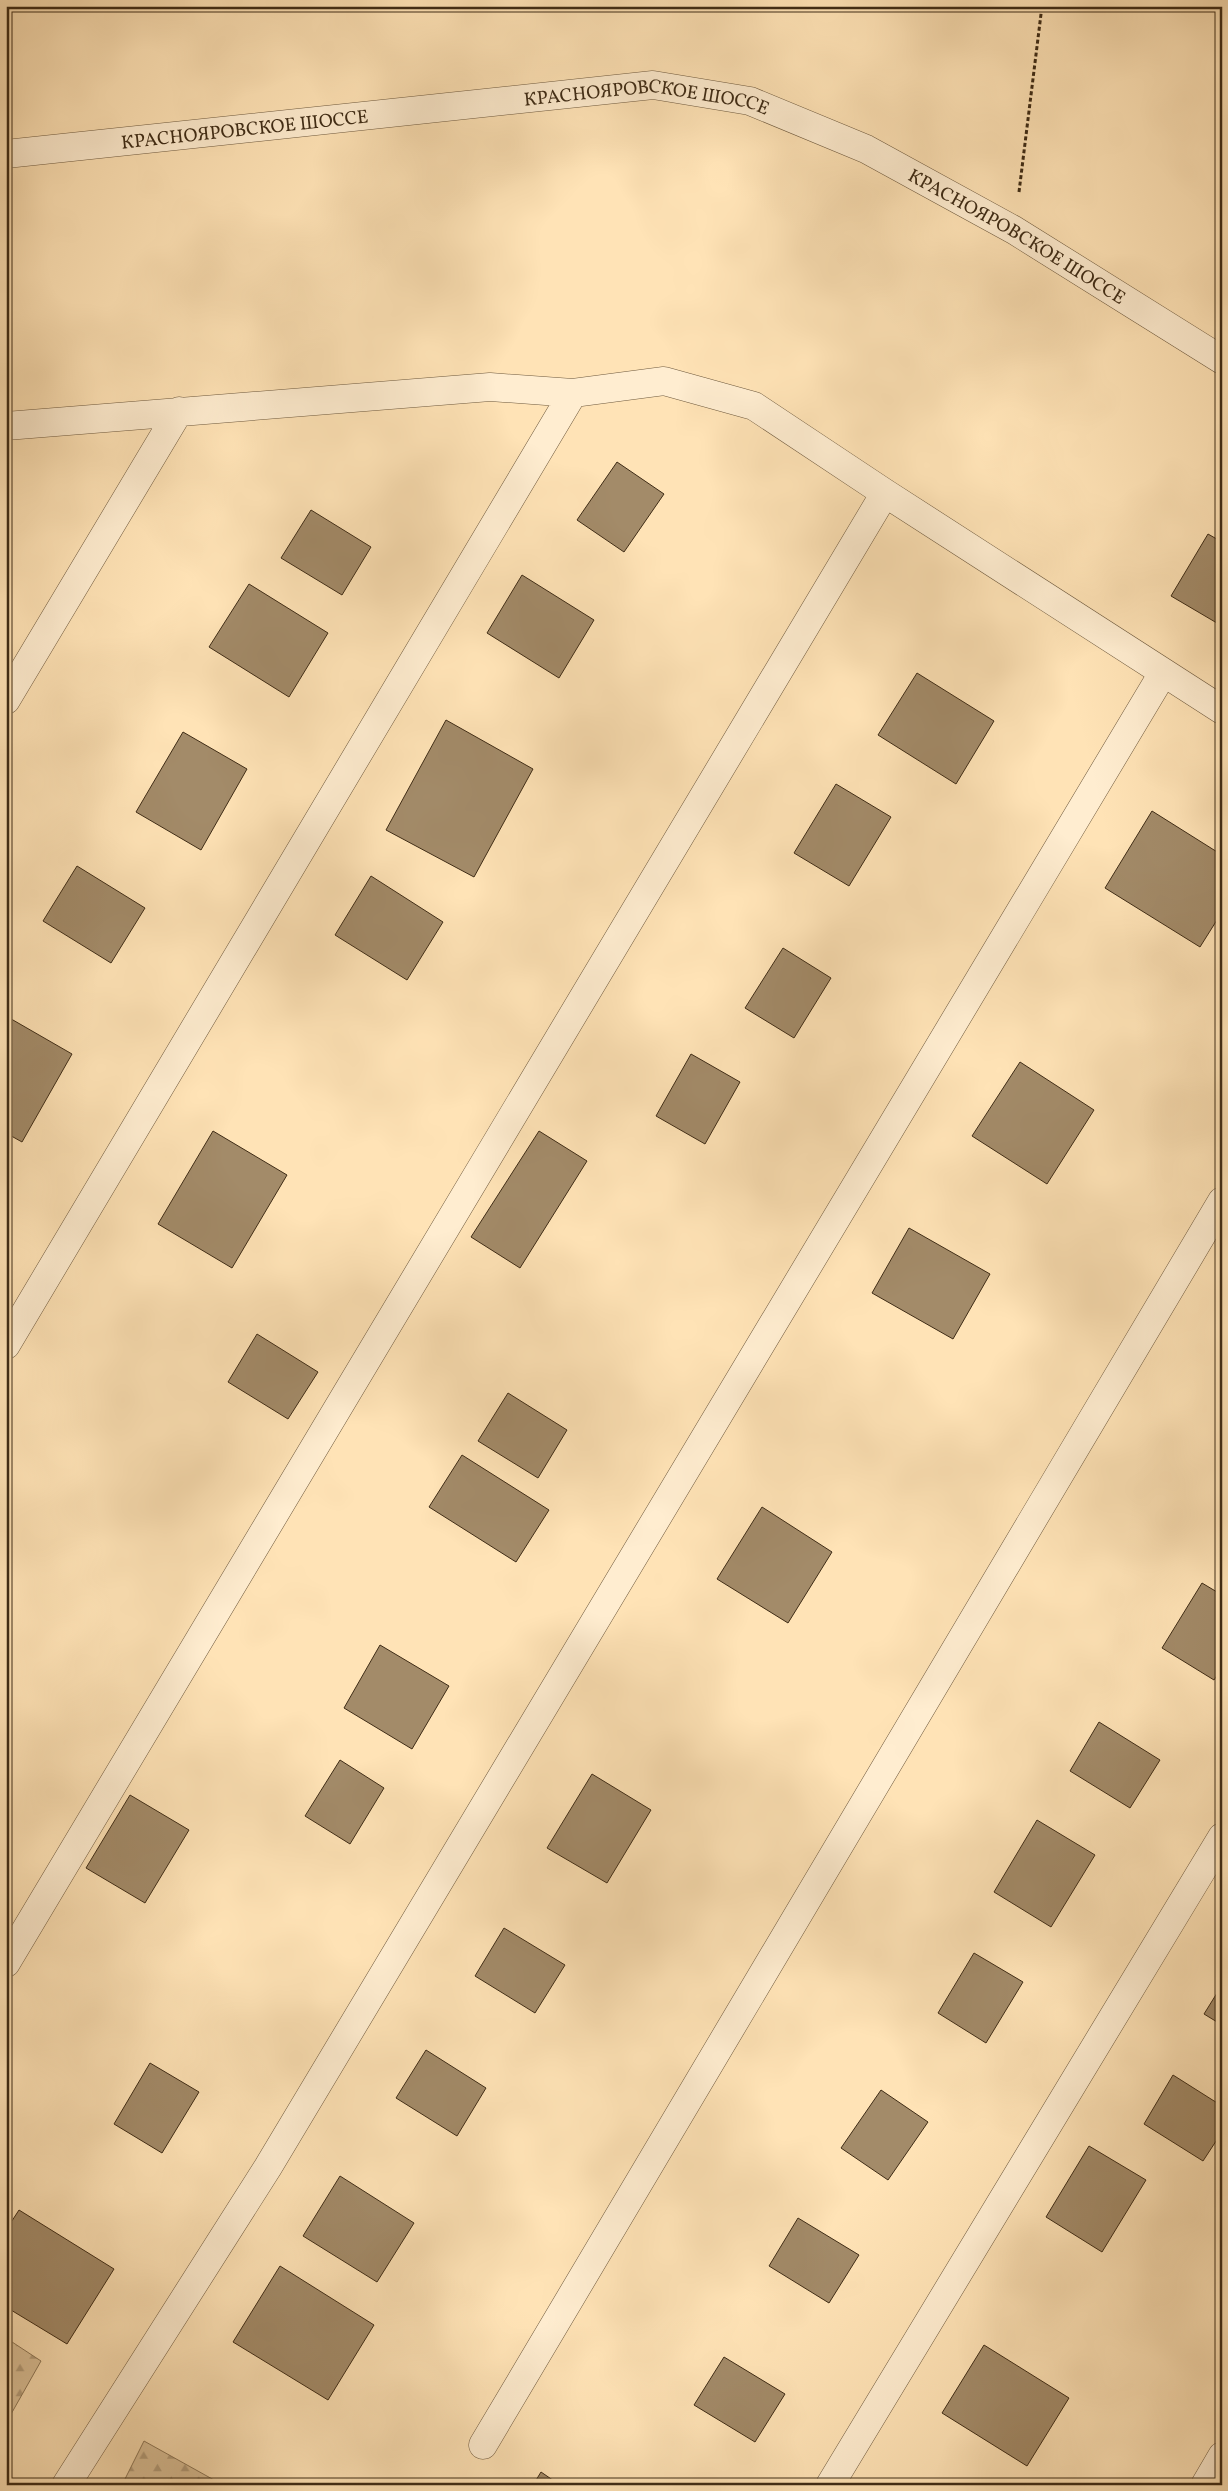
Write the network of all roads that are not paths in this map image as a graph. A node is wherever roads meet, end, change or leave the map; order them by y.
1 (6, 154) edge
2 (1222, 360) edge
3 (574, 393) junction
4 (179, 411) junction
5 (6, 426) edge
6 (885, 494) junction
7 (1163, 673) junction
8 (6, 700) edge
9 (1222, 710) edge
10 (1222, 1201) edge
11 (6, 1345) edge
12 (1222, 1837) edge
13 (6, 1963) edge
14 (483, 2445) dead end
15 (1222, 2456) edge
16 (66, 2485) edge
17 (830, 2485) edge
18 (1205, 2485) edge

1 - 2 street, КРАСНОЯРОВСКОЕ ШОССЕ
3 - 4 street
3 - 6 street
3 - 11 street
4 - 5 street
4 - 8 street
6 - 7 street
6 - 13 street
7 - 9 street
7 - 16 street
10 - 14 street
12 - 17 street
15 - 18 street

